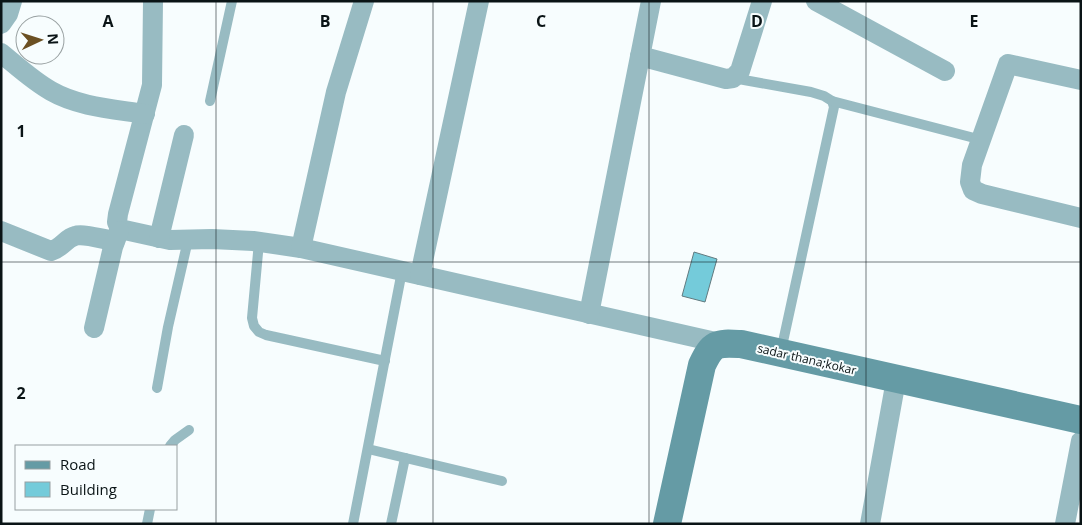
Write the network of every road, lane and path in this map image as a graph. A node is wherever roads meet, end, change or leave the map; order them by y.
1 (12, 1) edge
2 (154, 1) edge
3 (232, 1) edge
4 (364, 1) edge
5 (479, 1) edge
6 (651, 1) edge
7 (762, 1) edge
8 (816, 1) edge
9 (1, 24) edge
10 (1, 53) edge
11 (640, 56) junction
12 (945, 70) dead end
13 (733, 78) junction
14 (1081, 80) edge
15 (210, 101) dead end
16 (832, 101) junction
17 (145, 114) junction
18 (184, 135) dead end
19 (982, 140) junction
20 (1081, 218) edge
21 (1, 231) edge
22 (117, 235) junction
23 (159, 238) junction
24 (188, 240) junction
25 (259, 242) junction
26 (301, 248) junction
27 (411, 273) junction
28 (589, 314) junction
29 (94, 328) dead end
30 (720, 343) junction
31 (780, 353) junction
32 (385, 362) junction
33 (896, 380) junction
34 (157, 388) dead end
35 (1081, 420) edge
36 (189, 430) dead end
37 (1081, 441) edge
38 (171, 445) edge
39 (368, 450) junction
40 (405, 458) junction
41 (502, 481) dead end
42 (150, 510) edge
43 (147, 524) edge
44 (353, 524) edge
45 (391, 524) edge
46 (667, 524) edge
47 (870, 524) edge
48 (1065, 524) edge

1 - 9 street
2 - 17 street
3 - 15 lane
4 - 26 street
5 - 27 street
6 - 11 street
7 - 13 street
8 - 12 street
10 - 17 street
11 - 13 street
11 - 28 street
13 - 16 lane
14 - 19 street
16 - 19 lane
16 - 31 lane
17 - 22 street
18 - 23 street
19 - 20 street
21 - 22 street
22 - 23 street
22 - 29 street
23 - 24 street
24 - 25 street
24 - 34 lane
25 - 26 street
25 - 32 lane
26 - 27 street
27 - 28 street
27 - 32 lane
28 - 30 street
30 - 31 street, sadar thana;kokar
30 - 46 street
31 - 33 street, sadar thana;kokar
32 - 39 lane
33 - 35 street, sadar thana;kokar
33 - 47 street
36 - 38 lane
37 - 48 street
39 - 40 lane
39 - 44 lane
40 - 41 lane
40 - 45 lane
42 - 43 lane

